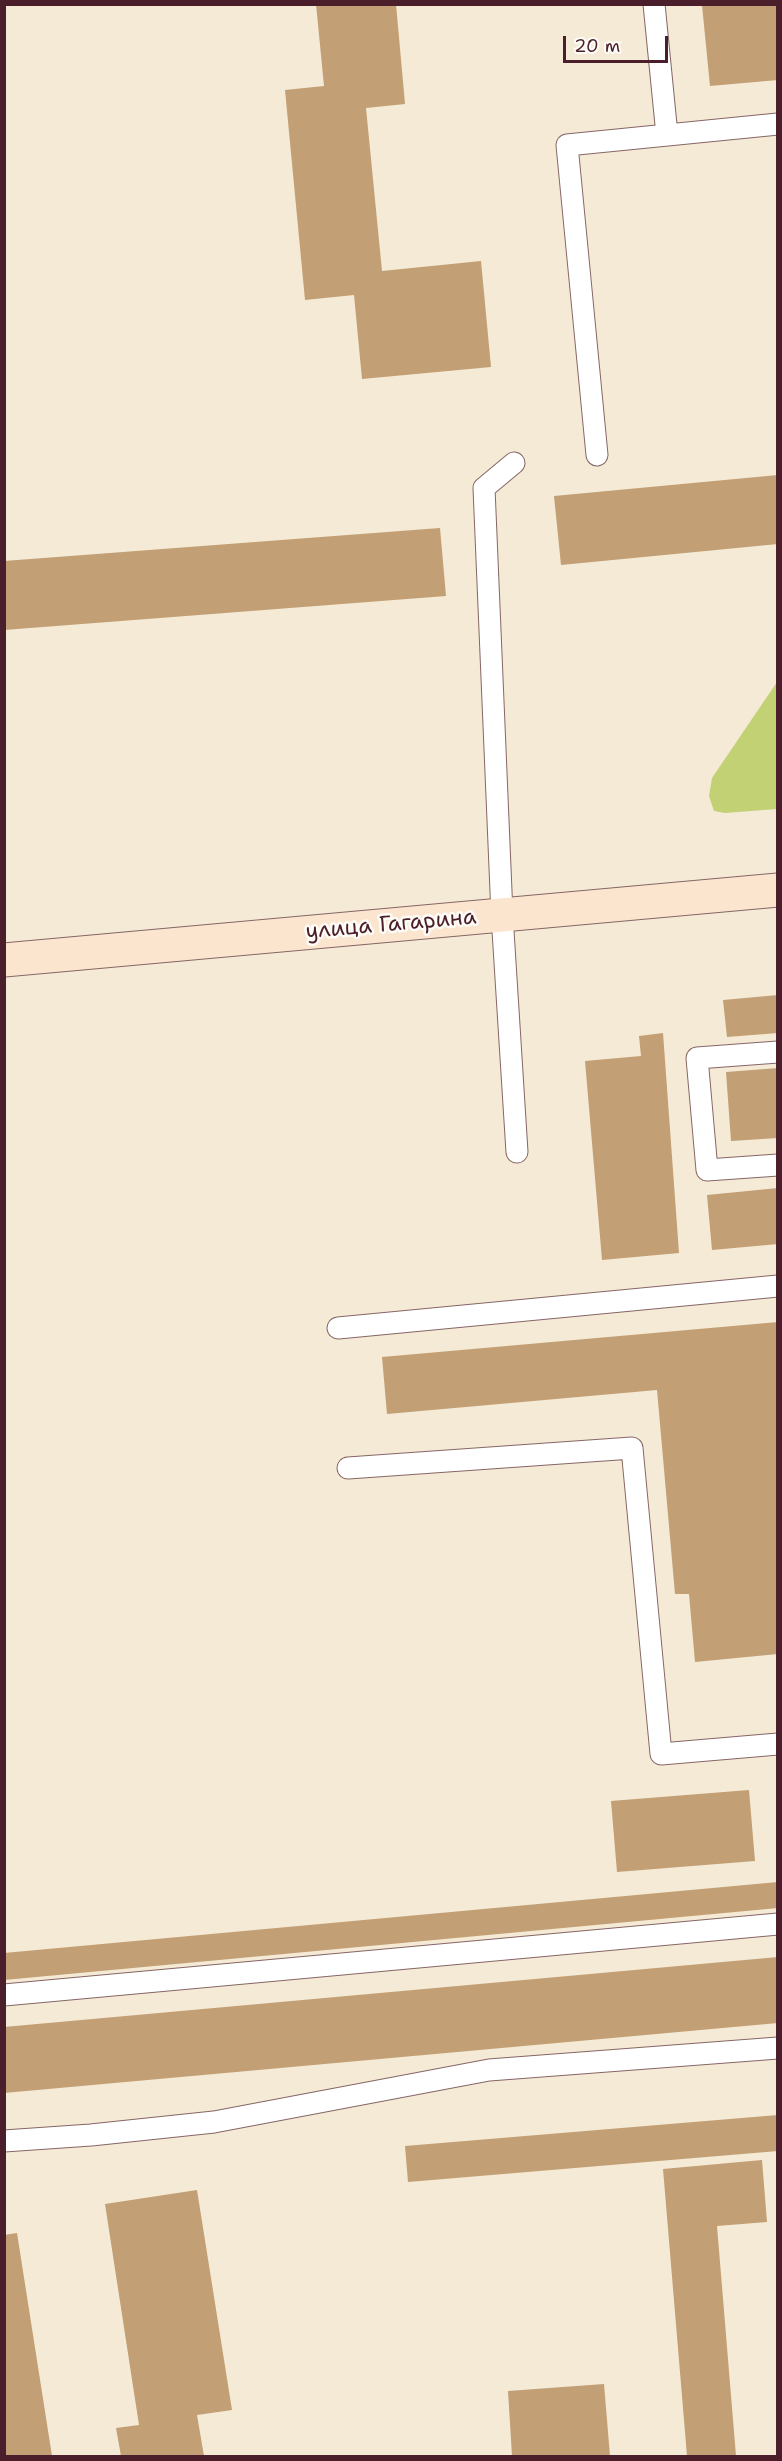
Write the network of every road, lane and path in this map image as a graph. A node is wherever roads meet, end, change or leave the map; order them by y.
1 (654, 4) edge
2 (777, 124) edge
3 (667, 135) junction
4 (597, 455) dead end
5 (514, 463) dead end
6 (777, 890) edge
7 (502, 915) junction
8 (4, 960) edge
9 (777, 1052) edge
10 (517, 1152) dead end
11 (777, 1165) edge
12 (777, 1286) edge
13 (338, 1328) dead end
14 (348, 1468) dead end
15 (777, 1744) edge
16 (777, 1924) edge
17 (4, 1995) edge
18 (777, 2048) edge
19 (4, 2141) edge

1 - 3 lane
2 - 3 lane
3 - 4 lane
5 - 7 lane
6 - 7 main road, улица Гагарина
7 - 8 main road, улица Гагарина
7 - 10 lane
9 - 11 lane
12 - 13 lane
14 - 15 lane
16 - 17 lane
18 - 19 lane

